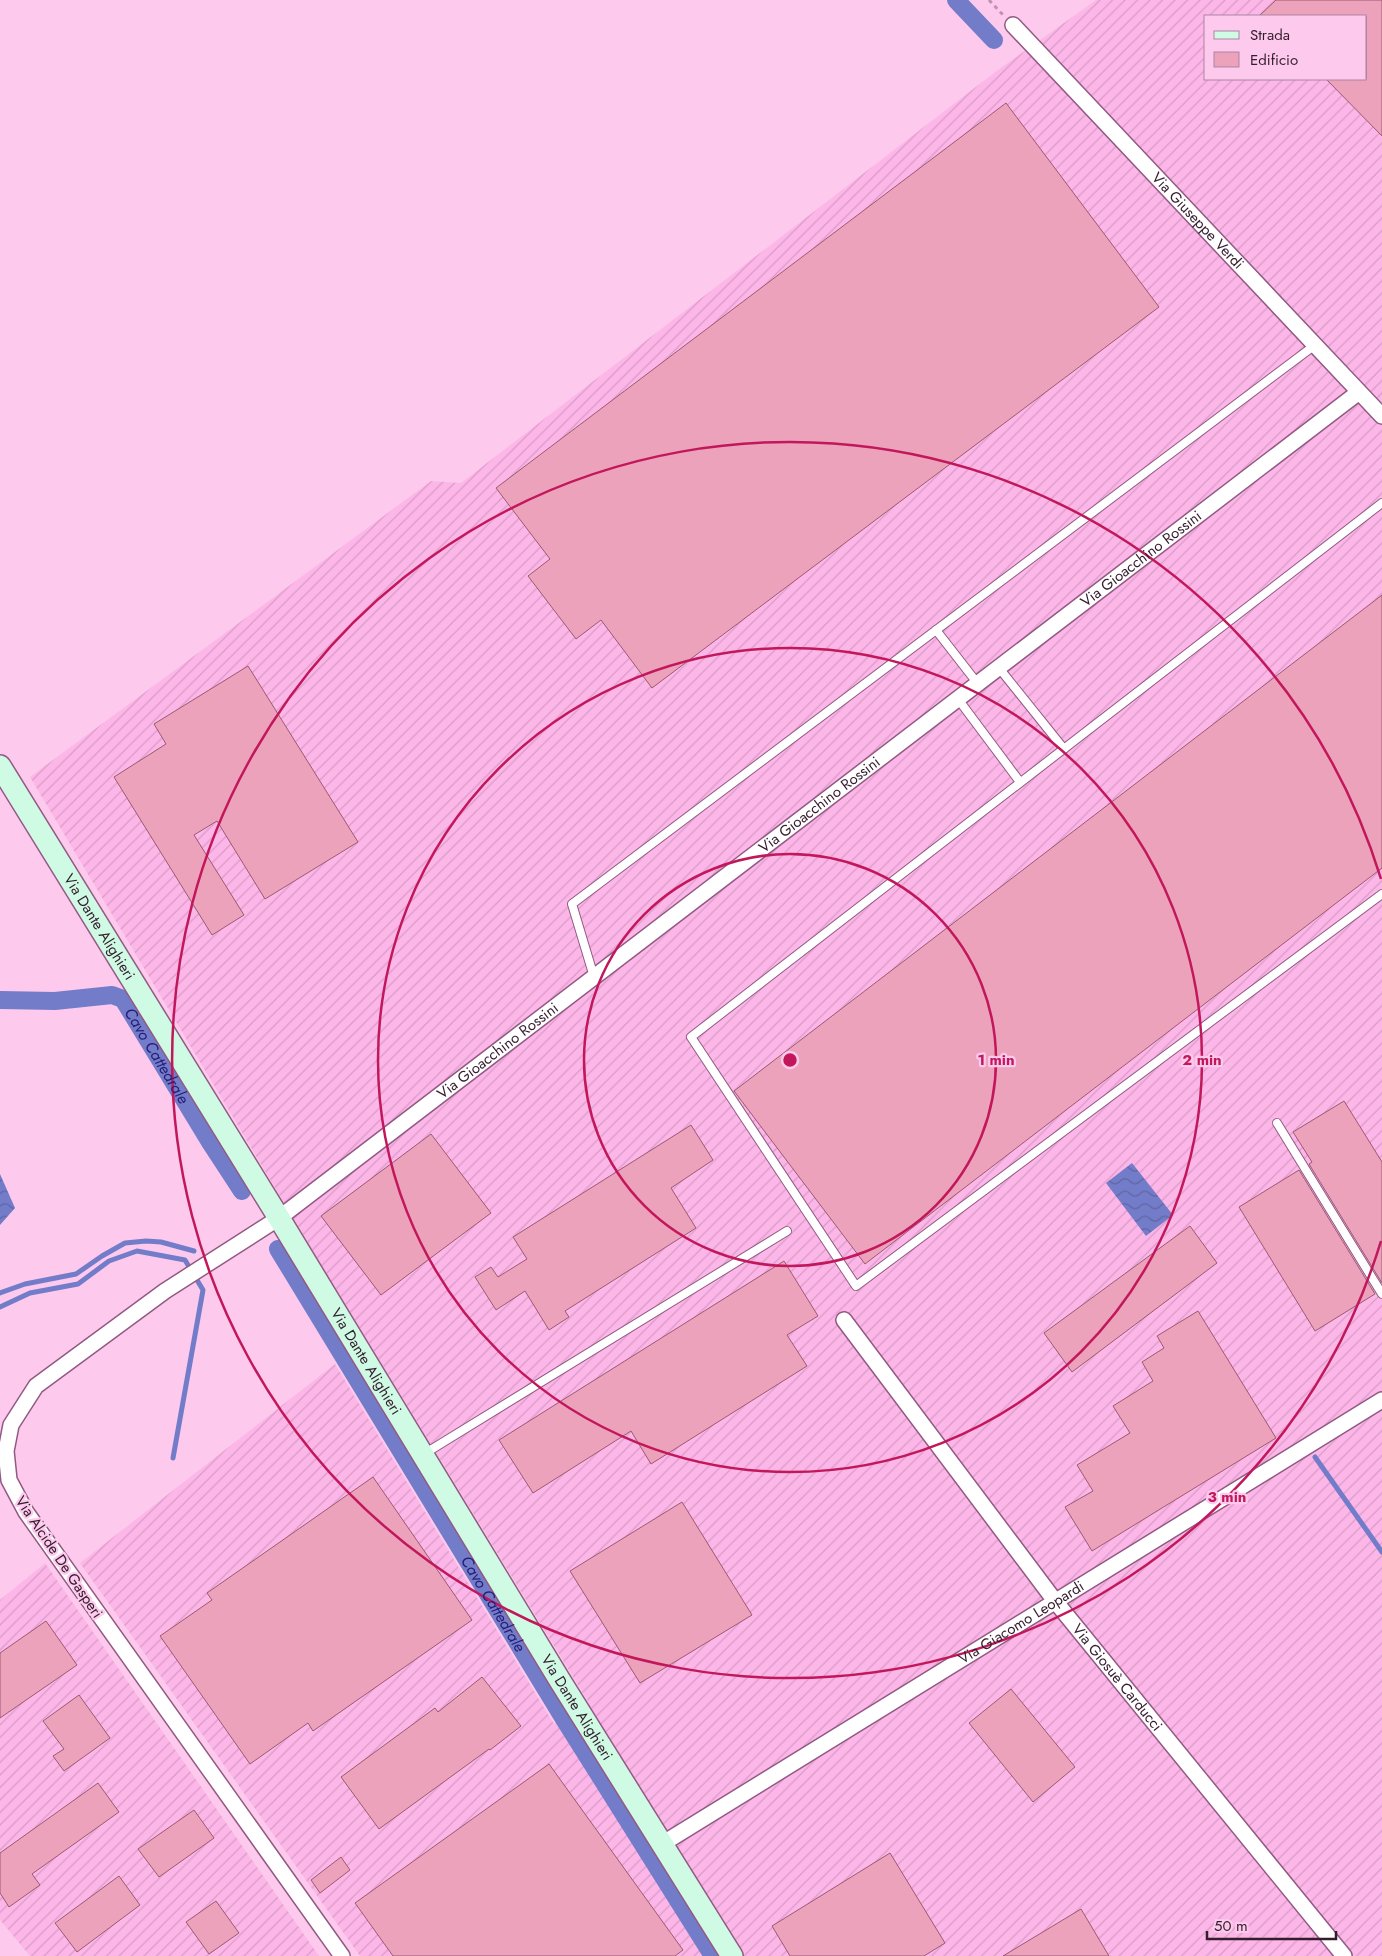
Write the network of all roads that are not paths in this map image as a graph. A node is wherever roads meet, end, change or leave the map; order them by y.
1 (1013, 25) road end
2 (1315, 345) junction
3 (1359, 392) junction
4 (1382, 416) edge
5 (1382, 503) edge
6 (936, 630) junction
7 (999, 668) junction
8 (978, 684) junction
9 (958, 699) junction
10 (1064, 749) junction
11 (0, 766) edge
12 (1020, 782) junction
13 (1382, 894) edge
14 (594, 977) junction
15 (1277, 1123) dead end
16 (279, 1218) junction
17 (787, 1231) dead end
18 (1382, 1294) edge
19 (844, 1320) dead end
20 (1382, 1400) edge
21 (423, 1455) junction
22 (1056, 1601) junction
23 (662, 1844) junction
24 (342, 1956) edge
25 (732, 1956) edge
26 (1344, 1956) edge

1 - 2 street, Via Giuseppe Verdi
2 - 3 street, Via Giuseppe Verdi
2 - 6 lane
3 - 4 street, Via Giuseppe Verdi
3 - 7 street, Via Gioacchino Rossini
5 - 10 lane
6 - 8 lane
6 - 14 lane
7 - 8 street, Via Gioacchino Rossini
7 - 10 lane
8 - 9 street, Via Gioacchino Rossini
9 - 12 lane
9 - 14 street, Via Gioacchino Rossini
10 - 12 lane
11 - 16 main road, Via Dante Alighieri
12 - 13 lane
14 - 16 street, Via Gioacchino Rossini
15 - 18 lane
16 - 21 main road, Via Dante Alighieri
16 - 24 street, Via Alcide De Gasperi
17 - 21 lane
19 - 22 street, Via Giosuè Carducci
20 - 22 street, Via Giacomo Leopardi
21 - 23 main road, Via Dante Alighieri
22 - 23 street, Via Giacomo Leopardi
22 - 26 street, Via Giosuè Carducci
23 - 25 main road, Via Dante Alighieri

